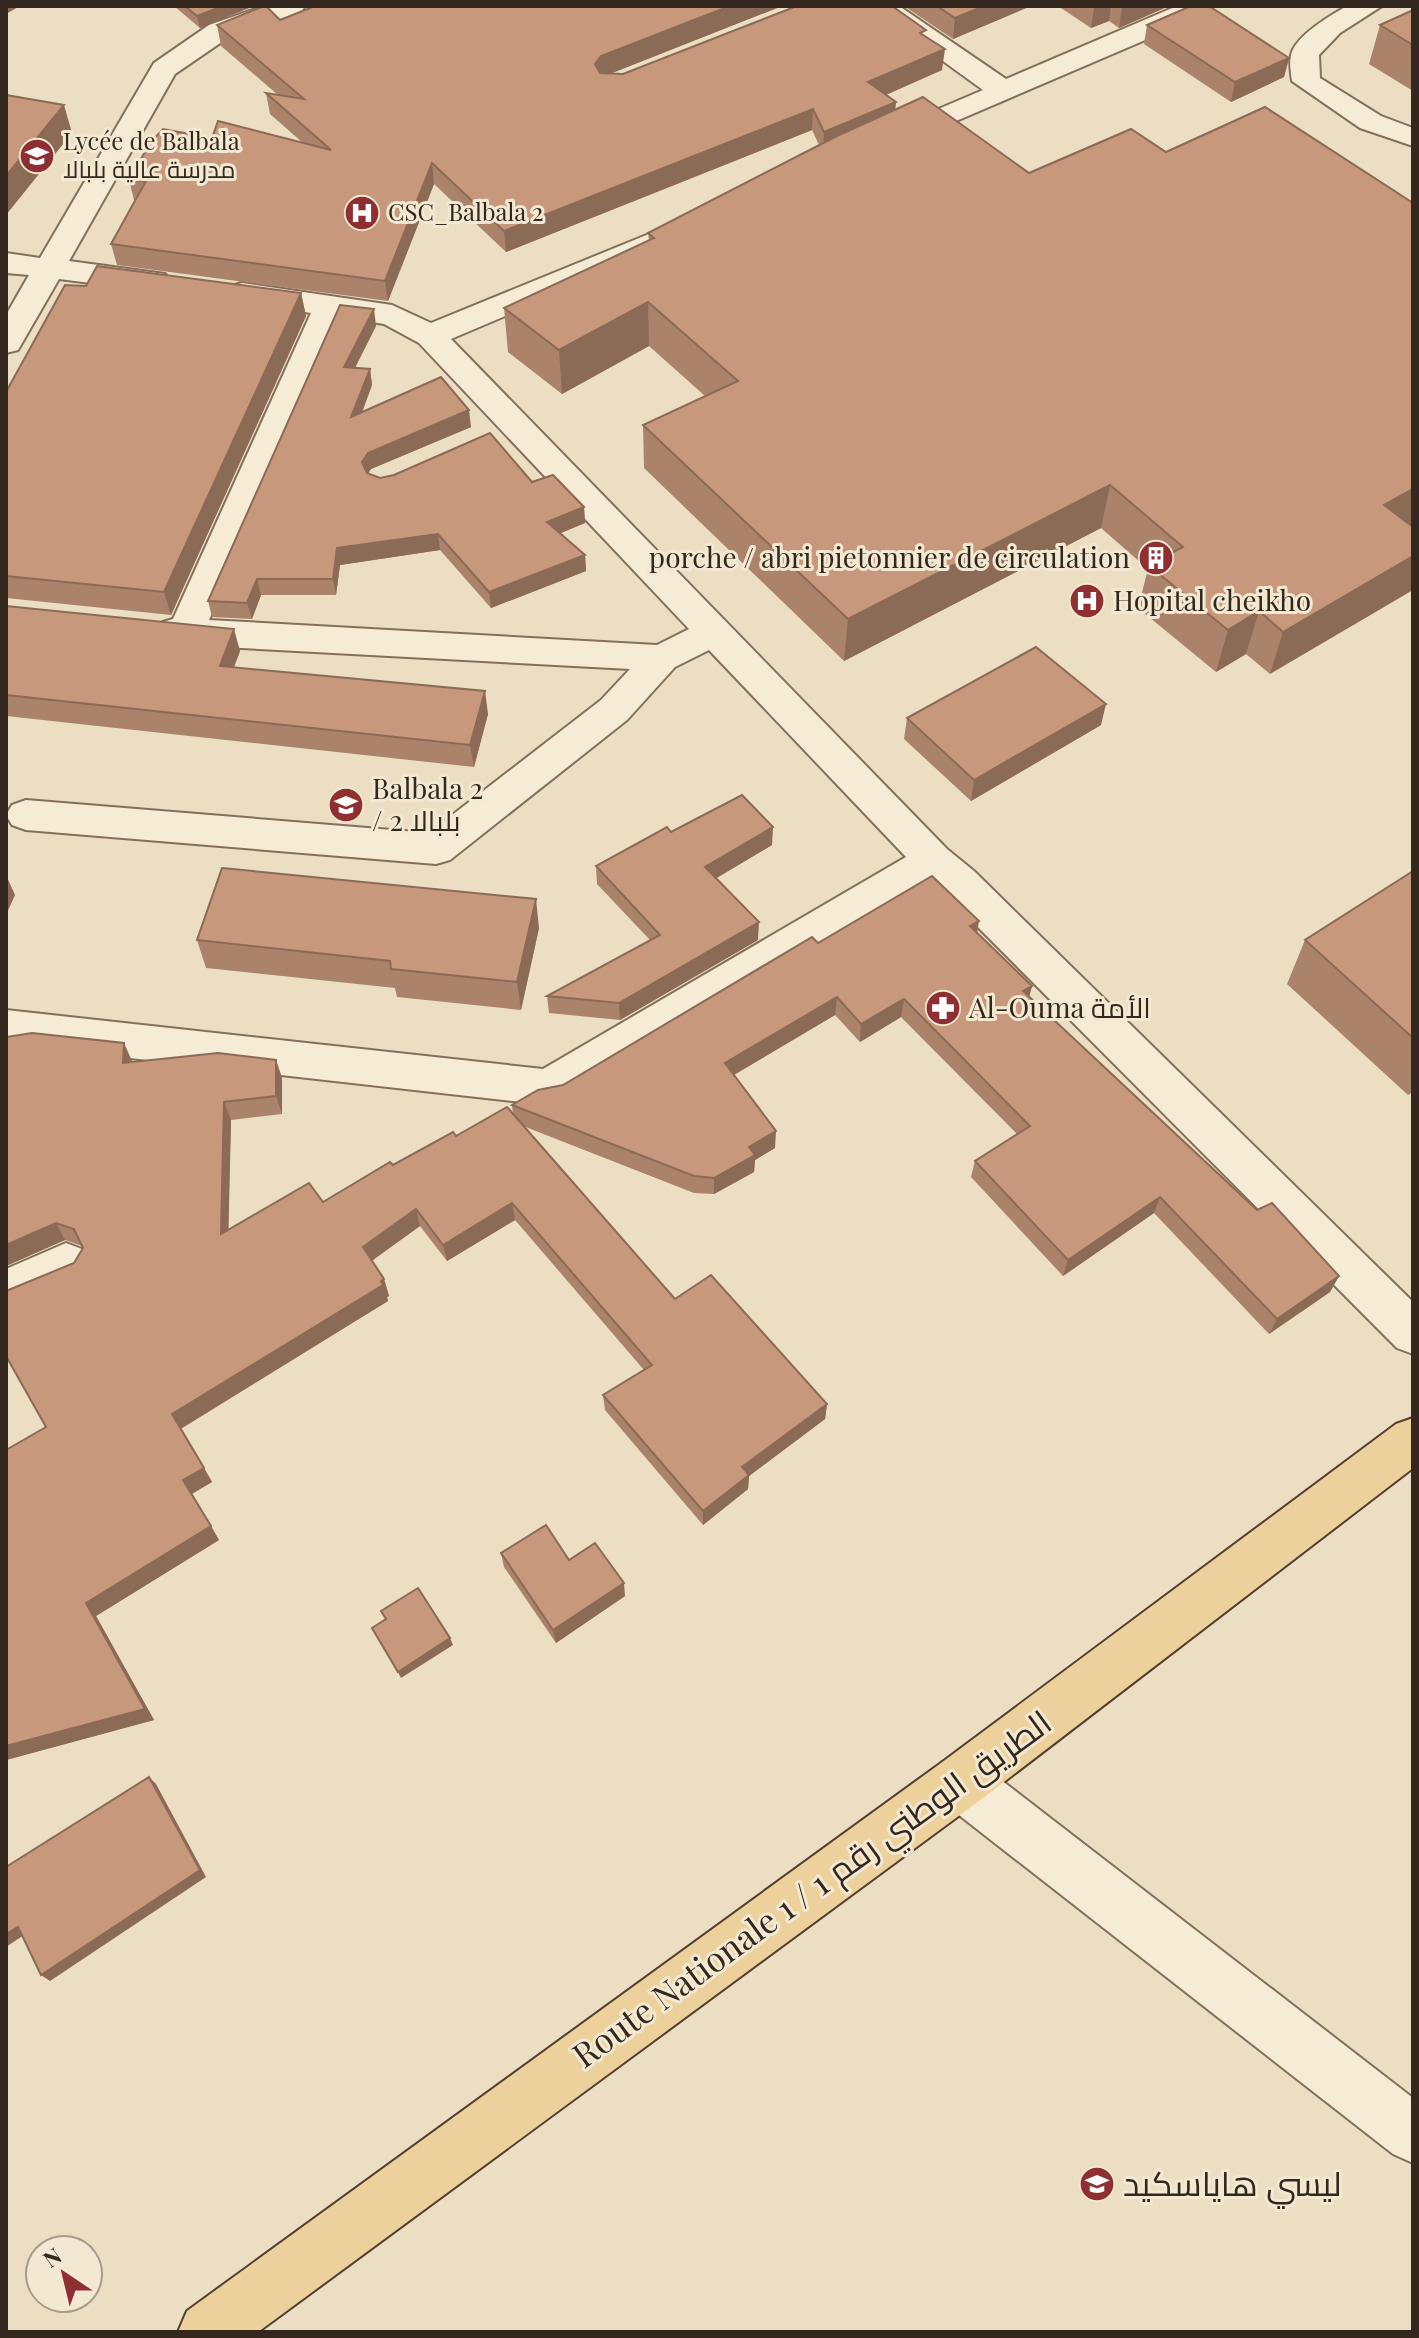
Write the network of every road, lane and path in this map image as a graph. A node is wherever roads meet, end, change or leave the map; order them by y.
1 (291, 6) edge
2 (881, 6) edge
3 (1368, 6) edge
4 (1196, 8) edge
5 (1004, 91) junction
6 (1413, 137) edge
7 (861, 152) edge
8 (674, 232) edge
9 (6, 263) edge
10 (48, 267) junction
11 (330, 306) junction
12 (430, 336) junction
13 (6, 343) edge
14 (141, 627) edge
15 (185, 632) junction
16 (714, 632) junction
17 (662, 658) junction
18 (26, 815) dead end
19 (933, 860) junction
20 (6, 1027) edge
21 (66, 1263) edge
22 (6, 1290) edge
23 (1413, 1333) edge
24 (1413, 1440) edge
25 (960, 1782) junction
26 (1413, 2134) edge
27 (208, 2332) edge

1 - 10 street
2 - 5 street
3 - 6 street
4 - 5 street
5 - 7 street
8 - 12 street
9 - 10 street
10 - 11 street
10 - 13 street
11 - 12 street
11 - 15 street
12 - 16 street
14 - 15 street
15 - 17 street
16 - 17 street
16 - 19 street
17 - 18 street
19 - 20 street
19 - 23 street
21 - 22 street
24 - 25 main road, Route Nationale 1 / الطريق الوطني رقم 1
25 - 26 street
25 - 27 main road, Route Nationale 1 / الطريق الوطني رقم 1

